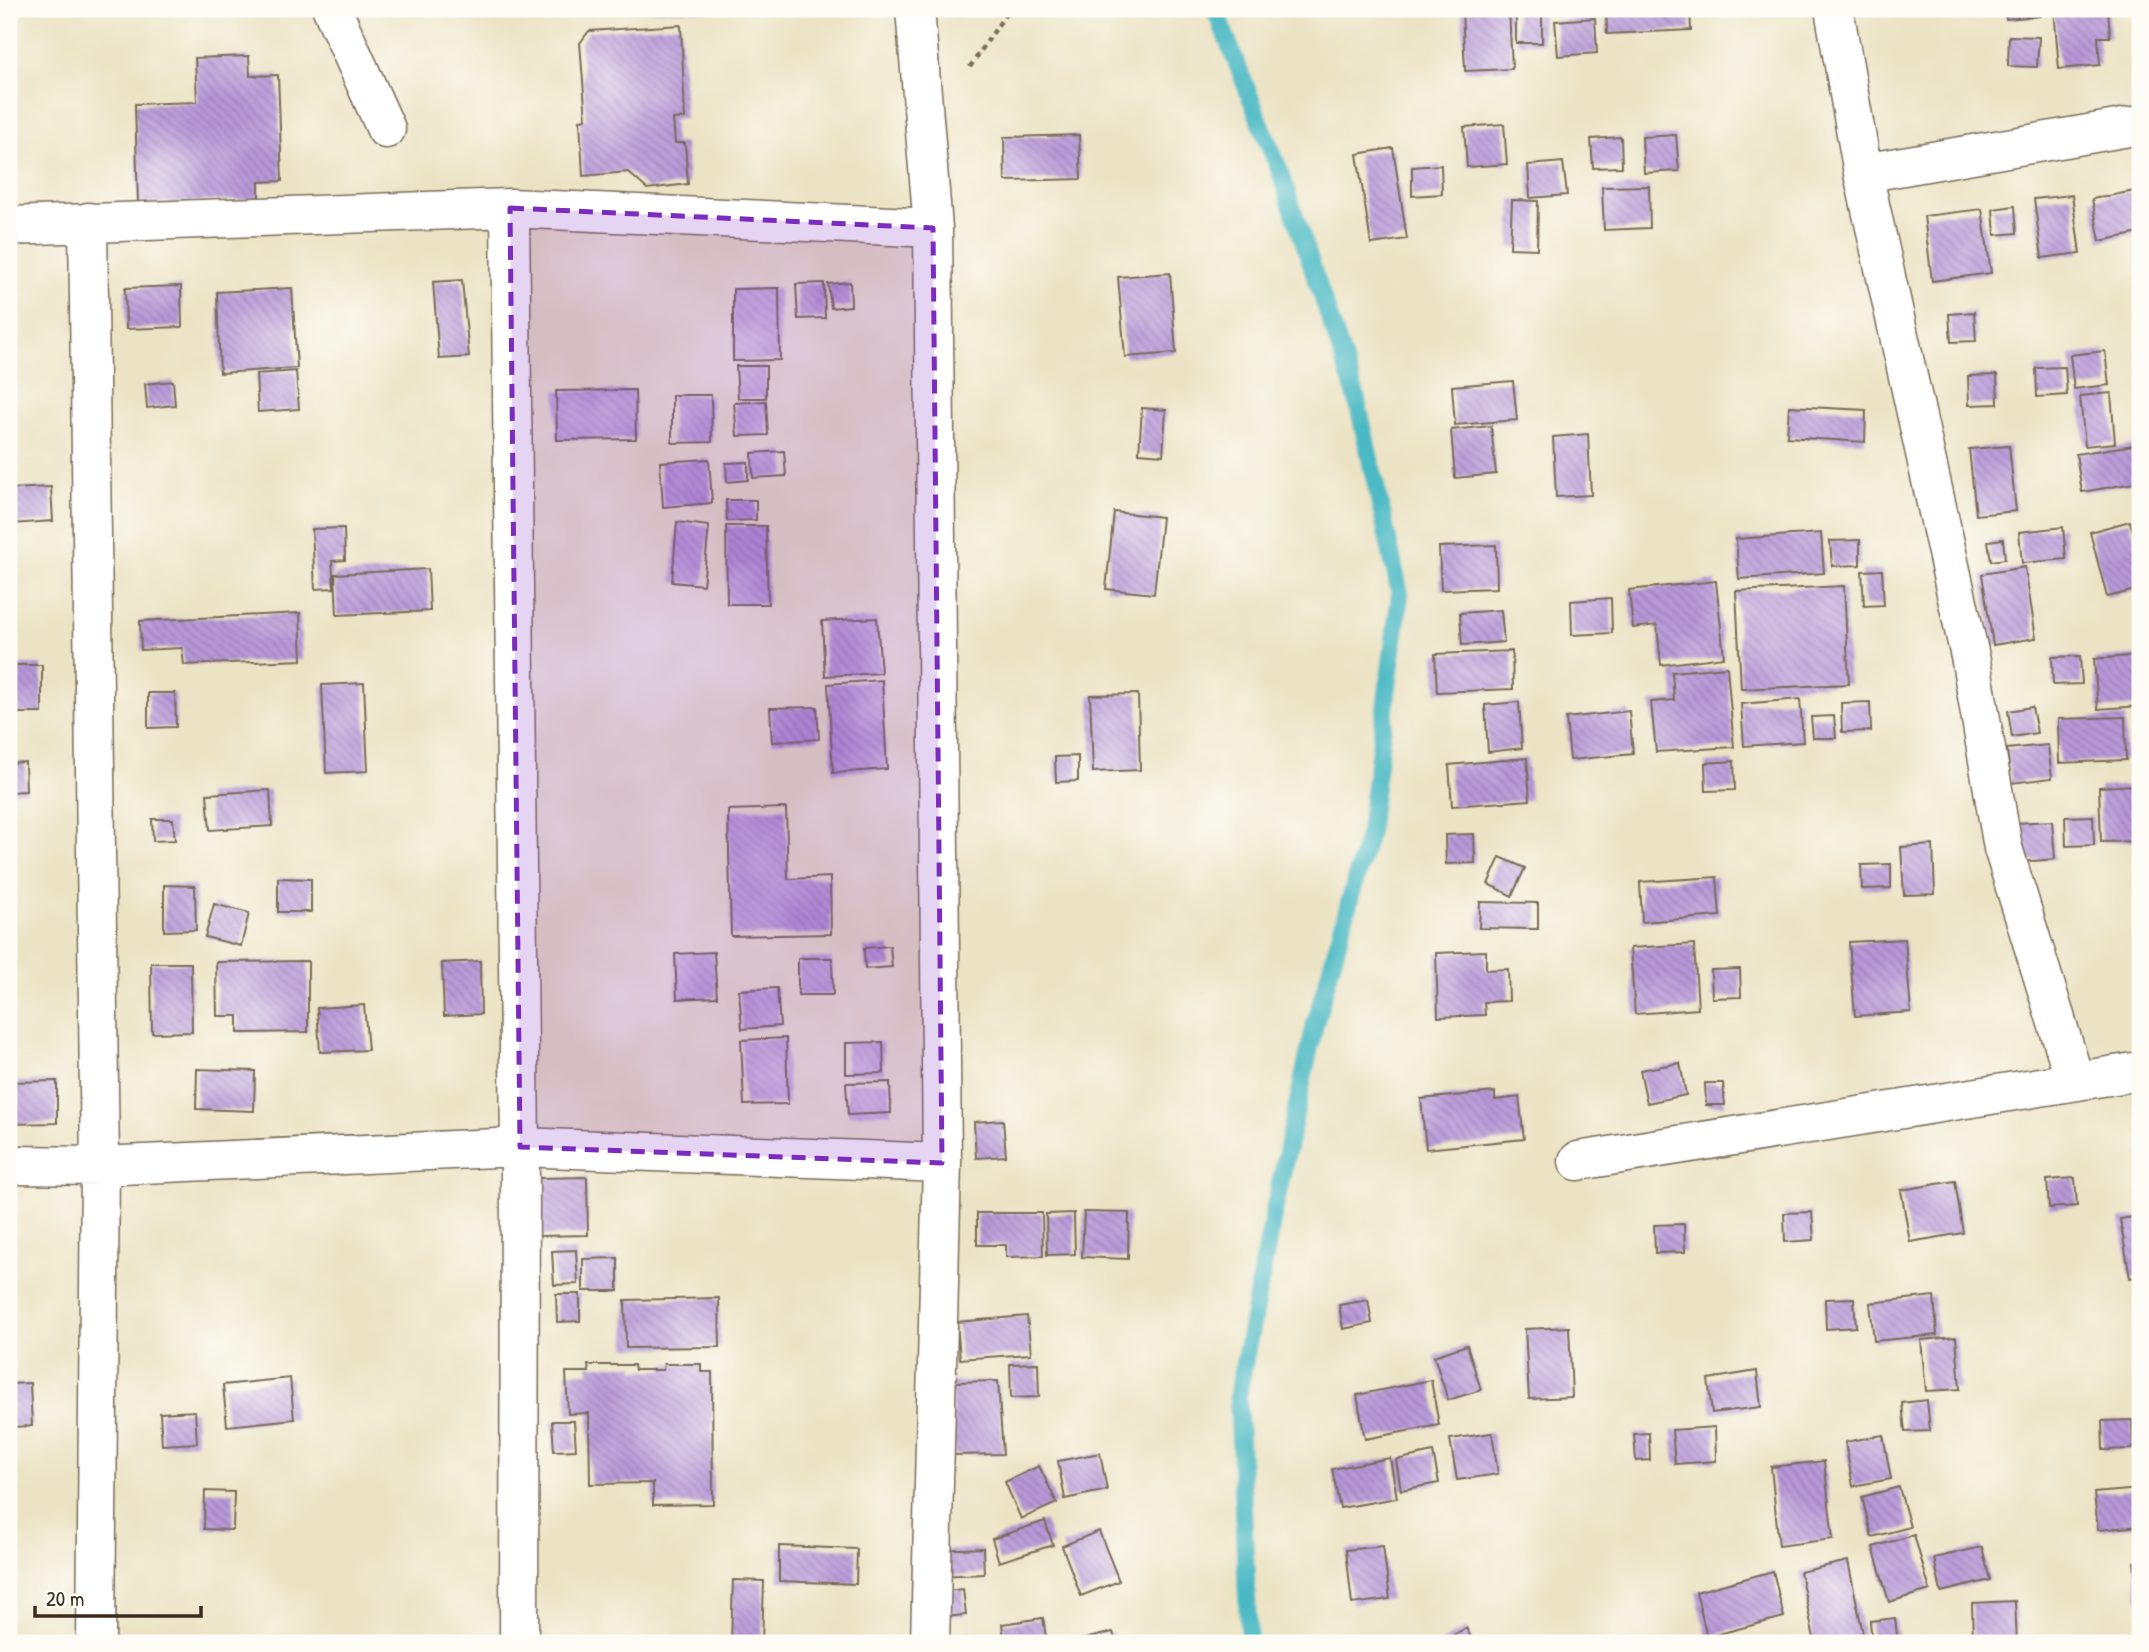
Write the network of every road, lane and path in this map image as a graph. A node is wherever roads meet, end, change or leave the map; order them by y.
1 (332, 9) edge
2 (915, 9) edge
3 (1834, 9) edge
4 (2140, 125) edge
5 (386, 129) dead end
6 (1863, 173) junction
7 (510, 208) junction
8 (88, 222) junction
9 (9, 226) edge
10 (933, 228) junction
11 (2140, 1071) edge
12 (2075, 1081) junction
13 (520, 1147) junction
14 (1578, 1161) dead end
15 (942, 1163) junction
16 (9, 1165) edge
17 (100, 1166) junction
18 (96, 1643) edge
19 (519, 1643) edge
20 (930, 1643) edge

1 - 5 street
2 - 10 street
3 - 6 street
4 - 6 street
6 - 12 street
7 - 8 street
7 - 10 street
7 - 13 street
8 - 9 street
8 - 17 street
10 - 15 street
11 - 12 street
12 - 14 street
13 - 15 street
13 - 17 street
13 - 19 street
15 - 20 street
16 - 17 street
17 - 18 street

